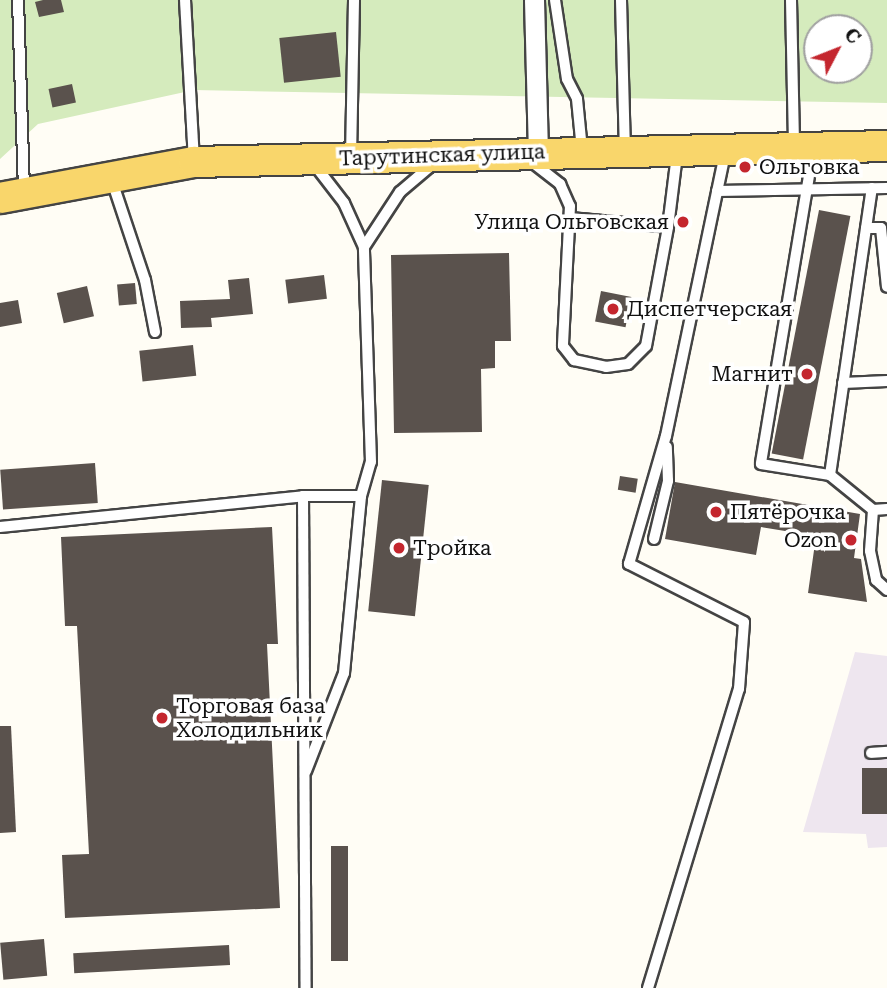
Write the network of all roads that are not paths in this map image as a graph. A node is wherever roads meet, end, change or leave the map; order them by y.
1 (18, 0) edge
2 (185, 0) edge
3 (354, 0) edge
4 (534, 0) edge
5 (555, 0) edge
6 (621, 0) edge
7 (791, 0) edge
8 (887, 146) edge
9 (804, 147) junction
10 (678, 149) junction
11 (726, 149) junction
12 (625, 150) junction
13 (582, 151) junction
14 (525, 152) junction
15 (444, 155) junction
16 (351, 157) junction
17 (310, 158) junction
18 (194, 162) junction
19 (111, 177) junction
20 (872, 188) junction
21 (887, 188) edge
22 (806, 190) junction
23 (717, 191) junction
24 (12, 196) edge
25 (570, 218) junction
26 (668, 228) junction
27 (866, 228) junction
28 (364, 247) junction
29 (887, 287) edge
30 (155, 332) dead end
31 (887, 382) edge
32 (843, 383) junction
33 (666, 436) junction
34 (830, 475) junction
35 (303, 496) junction
36 (360, 496) junction
37 (887, 509) edge
38 (873, 510) junction
39 (0, 527) edge
40 (654, 539) dead end
41 (887, 590) edge
42 (887, 752) edge
43 (871, 753) dead end
44 (303, 776) junction
45 (306, 988) edge
46 (648, 988) edge

1 - 24 lane
2 - 18 lane
3 - 16 lane
4 - 14 street
5 - 13 lane
6 - 12 lane
7 - 9 lane
8 - 9 main road, Тарутинская улица
9 - 11 main road, Тарутинская улица
9 - 22 lane
10 - 11 main road, Тарутинская улица
10 - 12 main road, Тарутинская улица
10 - 26 lane
11 - 23 lane
12 - 13 main road, Тарутинская улица
13 - 14 main road, Тарутинская улица
14 - 15 main road, Тарутинская улица
14 - 25 lane
15 - 16 main road, Тарутинская улица
15 - 28 lane
16 - 17 main road, Тарутинская улица
17 - 18 main road, Тарутинская улица
17 - 28 lane
18 - 19 main road, Тарутинская улица
19 - 24 main road, Тарутинская улица
19 - 30 lane
20 - 21 lane
20 - 22 lane
20 - 27 lane
22 - 23 lane
22 - 34 lane
23 - 33 lane
25 - 26 lane
25 - 26 lane
27 - 29 lane
27 - 32 lane
28 - 36 lane
31 - 32 lane
32 - 34 lane
33 - 40 lane
33 - 46 lane
34 - 38 lane
35 - 36 lane
35 - 39 lane
35 - 44 lane
36 - 44 lane
37 - 38 lane
38 - 41 lane
42 - 43 lane
44 - 45 lane

